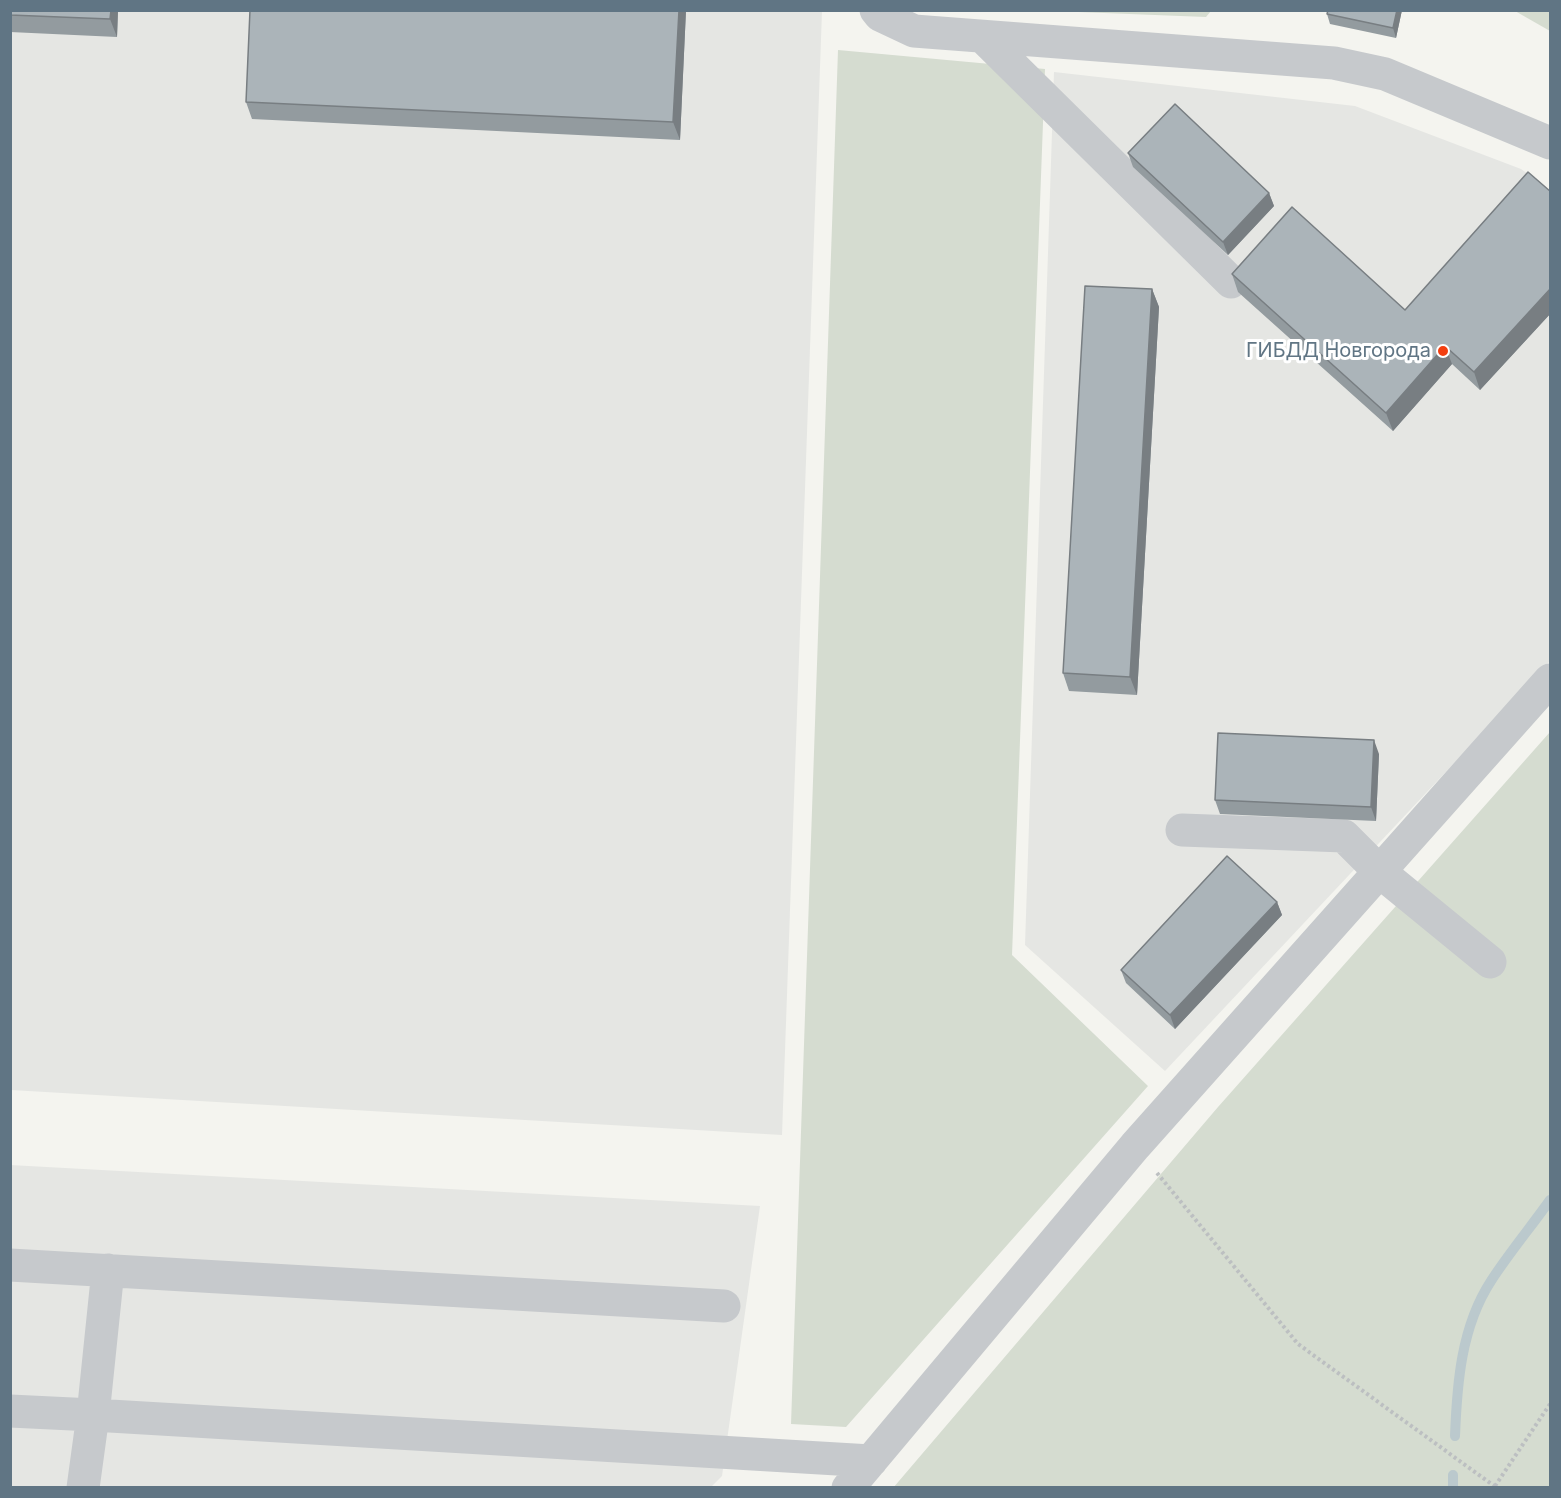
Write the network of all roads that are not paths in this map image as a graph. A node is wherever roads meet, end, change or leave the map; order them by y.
1 (876, 10) edge
2 (983, 37) junction
3 (1551, 144) edge
4 (1231, 282) dead end
5 (1551, 680) edge
6 (1182, 830) dead end
7 (1380, 872) junction
8 (1490, 962) dead end
9 (10, 1265) edge
10 (108, 1270) junction
11 (724, 1306) dead end
12 (10, 1411) edge
13 (93, 1415) junction
14 (871, 1461) junction
15 (83, 1488) edge
16 (848, 1488) edge

1 - 2 street
2 - 3 street
2 - 4 street
5 - 7 street
6 - 7 street
7 - 8 street
7 - 14 street
9 - 10 street
10 - 11 street
10 - 13 street
12 - 13 street
13 - 14 street
13 - 15 street
14 - 16 street

